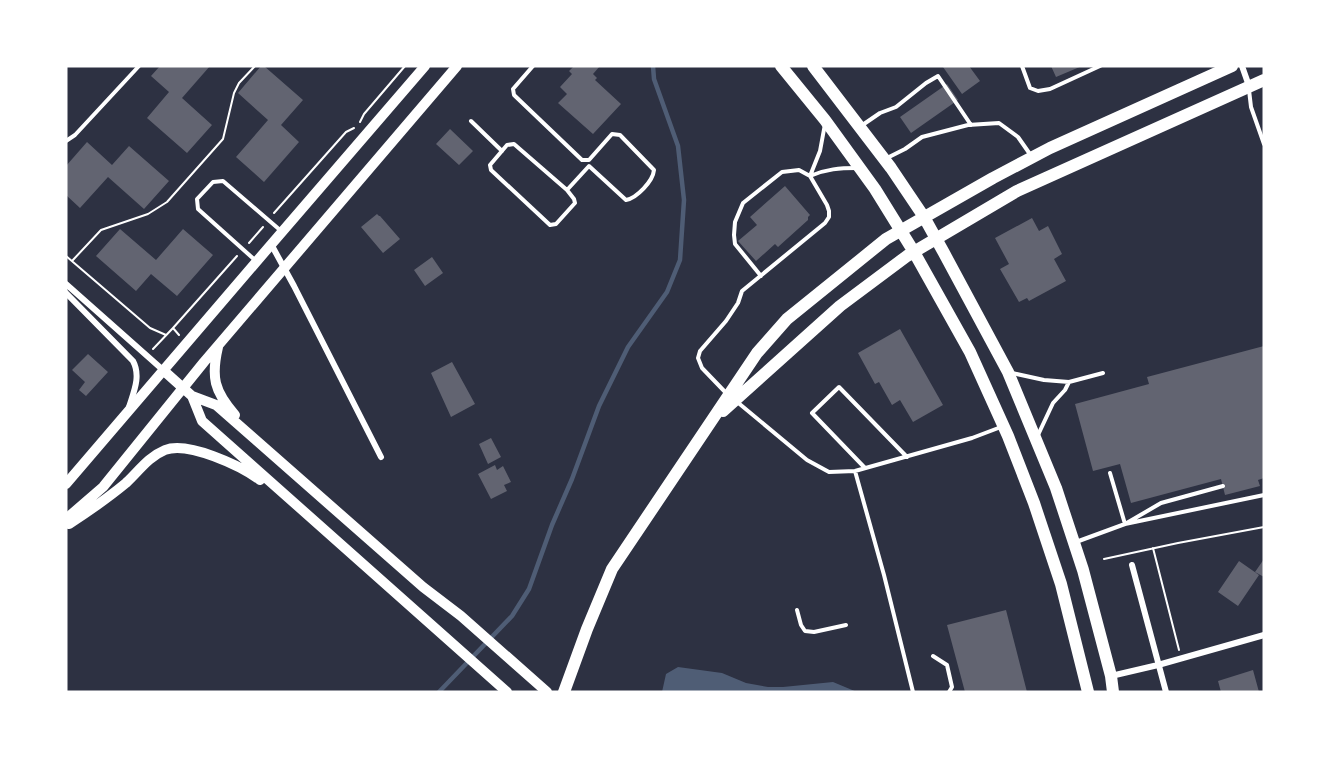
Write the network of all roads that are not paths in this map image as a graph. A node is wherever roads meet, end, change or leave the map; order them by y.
1 (139, 66) edge
2 (425, 66) edge
3 (457, 66) edge
4 (533, 66) edge
5 (781, 66) edge
6 (1022, 66) edge
7 (1100, 66) edge
8 (1232, 66) edge
9 (1242, 66) edge
10 (818, 68) edge
11 (1264, 80) edge
12 (1249, 86) junction
13 (825, 120) junction
14 (471, 121) dead end
15 (971, 125) junction
16 (860, 126) junction
17 (66, 141) edge
18 (1264, 144) edge
19 (502, 151) junction
20 (1032, 157) junction
21 (885, 159) junction
22 (582, 160) junction
23 (589, 166) junction
24 (860, 168) junction
25 (810, 176) junction
26 (567, 190) junction
27 (924, 217) junction
28 (901, 230) junction
29 (281, 232) junction
30 (936, 238) junction
31 (271, 244) junction
32 (914, 252) junction
33 (256, 261) junction
34 (284, 268) junction
35 (761, 276) junction
36 (66, 284) edge
37 (66, 293) edge
38 (219, 344) junction
39 (163, 370) junction
40 (1008, 372) junction
41 (1103, 373) dead end
42 (1069, 382) junction
43 (183, 388) junction
44 (192, 396) junction
45 (732, 398) junction
46 (126, 414) junction
47 (1004, 426) junction
48 (247, 433) junction
49 (1036, 438) junction
50 (381, 457) dead end
51 (907, 457) junction
52 (865, 468) junction
53 (855, 471) junction
54 (1110, 473) dead end
55 (66, 484) edge
56 (1223, 486) dead end
57 (1264, 495) edge
58 (305, 512) junction
59 (66, 519) edge
60 (1125, 524) junction
61 (66, 525) edge
62 (1074, 542) junction
63 (1132, 565) dead end
64 (797, 610) dead end
65 (846, 625) dead end
66 (1264, 635) edge
67 (933, 656) dead end
68 (1158, 665) junction
69 (1111, 676) junction
70 (507, 692) edge
71 (547, 692) edge
72 (564, 692) edge
73 (913, 692) edge
74 (949, 692) edge
75 (1088, 692) edge
76 (1113, 692) edge
77 (1166, 692) edge

1 - 17 lane
2 - 29 main road
3 - 34 main road
4 - 22 lane
5 - 13 main road
6 - 7 lane
8 - 20 main road
9 - 12 street
10 - 16 main road
11 - 12 main road
12 - 18 lane
12 - 30 main road
13 - 24 main road
13 - 25 lane
14 - 19 lane
15 - 16 lane
15 - 20 lane
15 - 21 lane
16 - 21 main road
19 - 26 lane
19 - 26 lane
20 - 27 main road
21 - 27 main road
22 - 23 lane
22 - 23 lane
23 - 26 lane
24 - 25 lane
24 - 28 main road
25 - 35 lane
25 - 35 lane
27 - 28 main road
27 - 30 main road
28 - 32 main road
28 - 45 main road
29 - 31 main road
29 - 33 lane
30 - 32 main road
30 - 40 main road
31 - 33 main road
31 - 34 street
32 - 45 main road
32 - 47 main road
33 - 39 main road
34 - 38 main road
34 - 50 street
35 - 45 lane
36 - 39 street
37 - 46 street
38 - 43 main road
38 - 48 main road
39 - 43 main road
39 - 46 main road
40 - 42 lane
40 - 49 main road
41 - 42 lane
42 - 49 lane
43 - 44 main road
43 - 59 main road
44 - 48 main road
44 - 58 main road
45 - 53 lane
45 - 72 main road
46 - 55 main road
47 - 51 lane
47 - 75 main road
48 - 71 main road
49 - 62 main road
51 - 52 lane
51 - 52 lane
52 - 53 lane
53 - 73 lane
54 - 60 lane
56 - 60 lane
57 - 60 lane
58 - 61 main road
58 - 70 main road
60 - 62 lane
62 - 69 main road
63 - 68 street
64 - 65 lane
66 - 68 street
67 - 74 lane
68 - 69 street
68 - 77 street
69 - 76 main road

